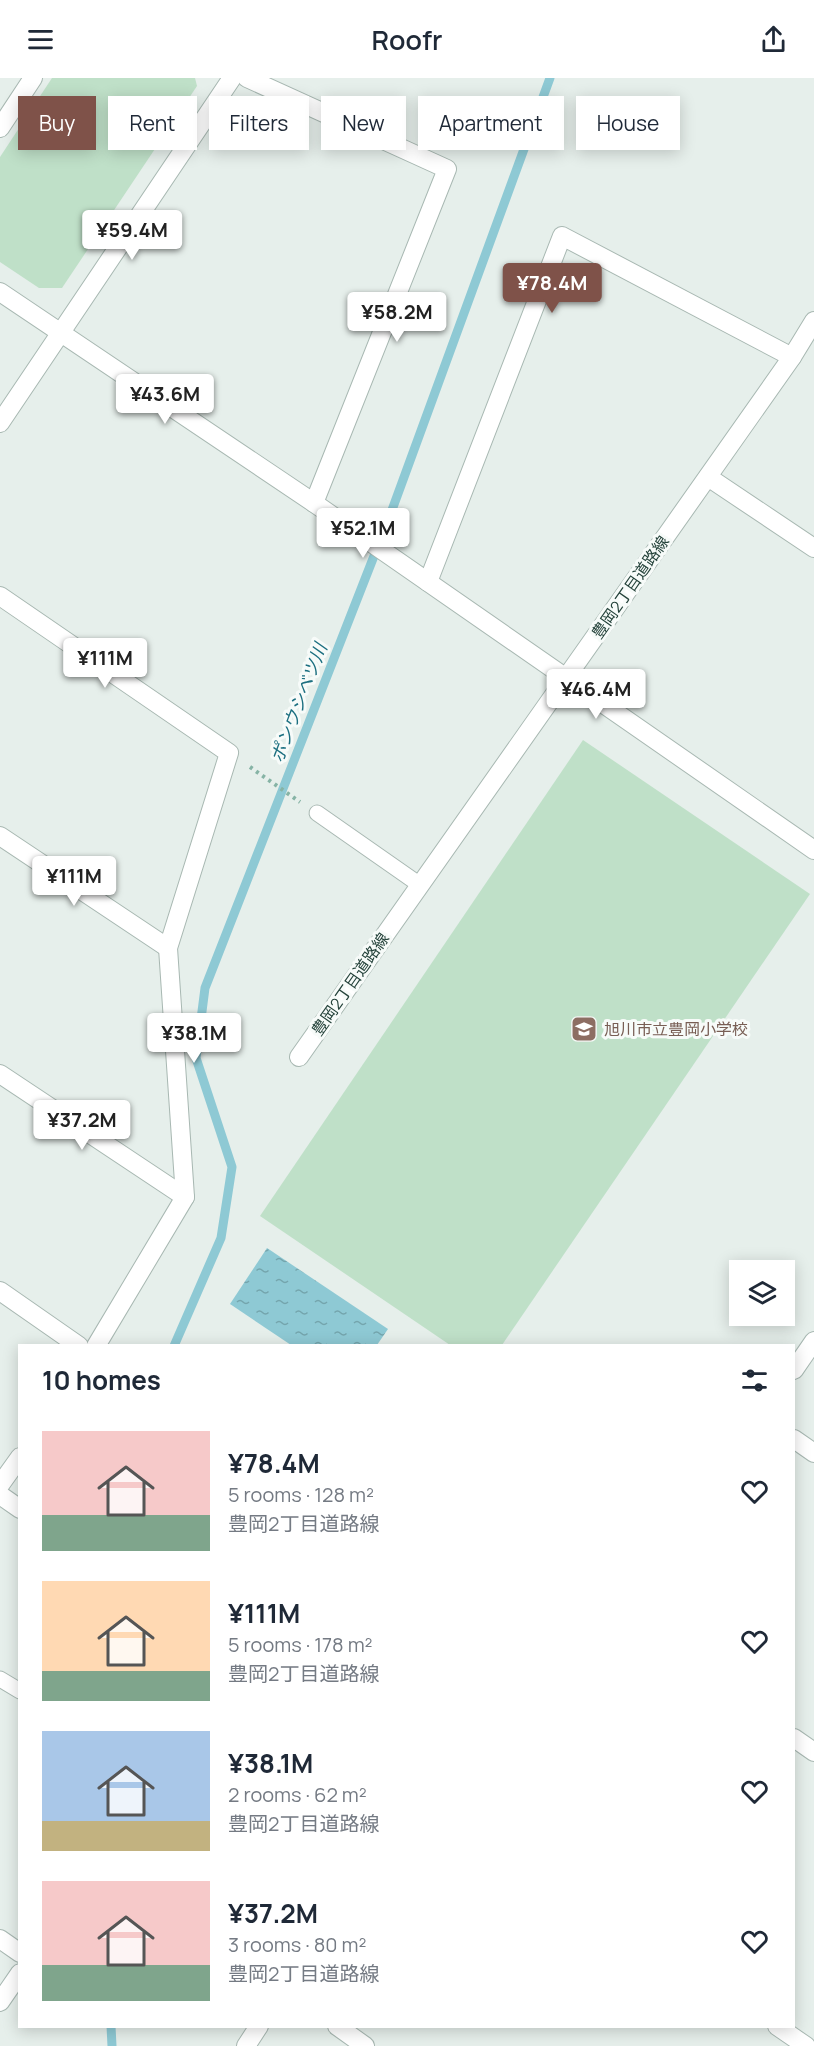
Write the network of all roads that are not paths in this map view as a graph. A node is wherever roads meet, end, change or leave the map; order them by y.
1 (33, 78) edge
2 (232, 78) edge
3 (247, 78) edge
4 (0, 128) edge
5 (0, 292) edge
6 (811, 332) edge
7 (62, 334) junction
8 (792, 357) junction
9 (0, 423) edge
10 (708, 477) junction
11 (314, 503) junction
12 (814, 548) edge
13 (428, 582) junction
14 (0, 596) edge
15 (566, 677) junction
16 (317, 813) dead end
17 (0, 836) edge
18 (814, 850) edge
19 (420, 885) junction
20 (168, 948) junction
21 (298, 1057) dead end
22 (0, 1074) edge
23 (184, 1197) junction
24 (0, 1292) edge
25 (814, 1341) edge
26 (76, 1344) edge
27 (97, 1344) edge
28 (795, 1369) edge
29 (795, 1440) edge
30 (814, 1453) edge
31 (18, 1460) edge
32 (0, 1485) edge
33 (0, 1495) edge
34 (18, 1508) edge
35 (0, 1679) edge
36 (18, 1690) edge
37 (795, 1739) edge
38 (814, 1752) edge
39 (0, 1939) edge
40 (18, 1952) edge
41 (18, 1976) edge
42 (0, 2002) edge
43 (258, 2028) edge
44 (340, 2028) edge
45 (780, 2028) edge
46 (246, 2046) edge
47 (365, 2046) edge
48 (806, 2046) edge

1 - 4 street
2 - 7 street
3 - 11 street
5 - 7 street
6 - 8 street, 豊岡2丁目道路線
7 - 9 street
7 - 11 street
8 - 10 street, 豊岡2丁目道路線
8 - 13 street
10 - 12 street
10 - 15 street, 豊岡2丁目道路線
11 - 13 street
13 - 15 street
14 - 20 street
15 - 18 street
15 - 19 street, 豊岡2丁目道路線
16 - 19 lane
17 - 20 street
19 - 21 street, 豊岡2丁目道路線
20 - 23 street
22 - 23 street
23 - 27 street
24 - 26 street
25 - 28 street
29 - 30 street
31 - 32 street
33 - 34 street
35 - 36 lane
37 - 38 street
39 - 40 street
41 - 42 street
43 - 46 street
44 - 47 street
45 - 48 street

